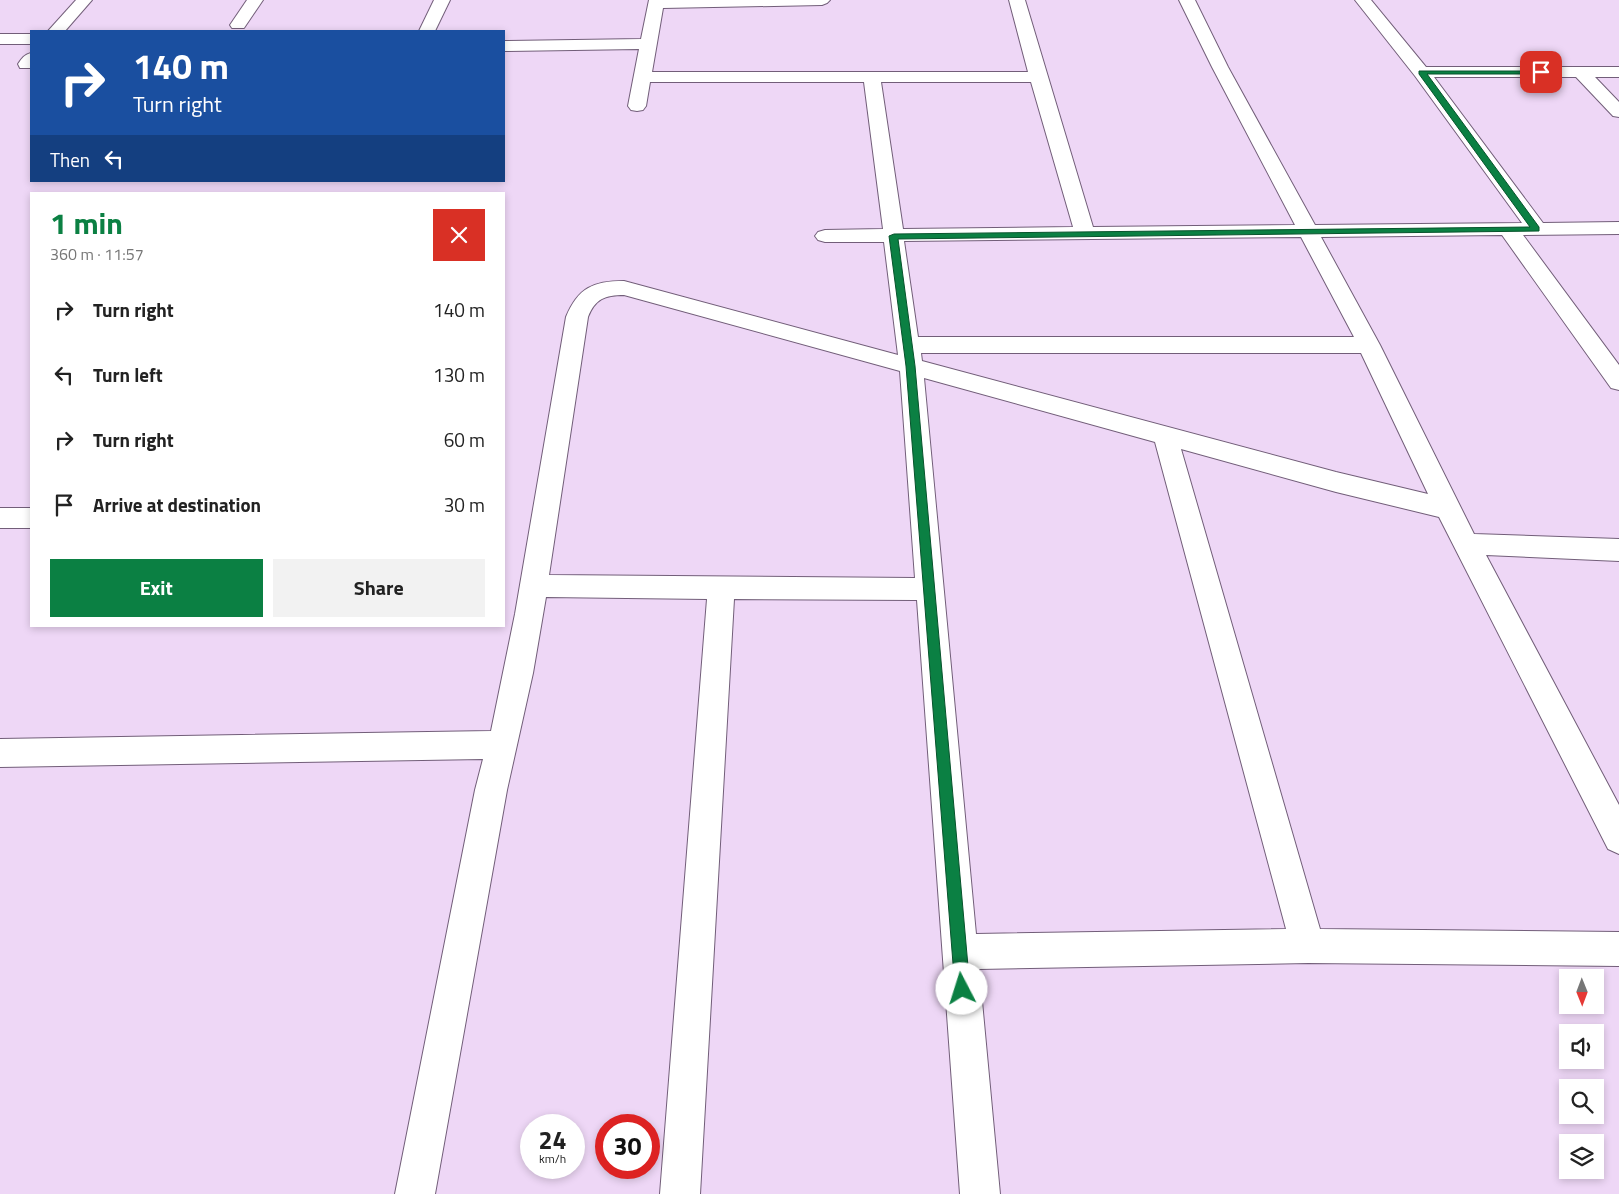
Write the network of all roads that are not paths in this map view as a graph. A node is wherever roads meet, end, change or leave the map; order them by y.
1 (84, 0) edge
2 (255, 0) edge
3 (442, 0) edge
4 (822, 0) edge
5 (1017, 0) edge
6 (1187, 0) edge
7 (1363, 0) edge
8 (656, 1) edge
9 (238, 25) dead end
10 (57, 30) edge
11 (428, 30) edge
12 (0, 39) edge
13 (30, 39) edge
14 (648, 44) junction
15 (507, 46) edge
16 (1421, 72) junction
17 (1581, 72) junction
18 (1619, 72) edge
19 (872, 76) junction
20 (642, 77) junction
21 (1038, 77) junction
22 (637, 106) dead end
23 (1619, 112) edge
24 (1619, 228) edge
25 (1508, 229) junction
26 (1536, 229) junction
27 (1308, 231) junction
28 (1085, 233) junction
29 (825, 236) dead end
30 (894, 236) junction
31 (1369, 345) junction
32 (909, 356) junction
33 (1619, 382) edge
34 (1165, 434) junction
35 (1448, 508) junction
36 (0, 518) edge
37 (30, 518) edge
38 (1467, 544) junction
39 (1619, 550) edge
40 (535, 586) junction
41 (720, 588) junction
42 (928, 589) junction
43 (503, 745) junction
44 (0, 753) edge
45 (1619, 838) edge
46 (1308, 946) junction
47 (1619, 949) edge
48 (959, 952) junction
49 (415, 1194) edge
50 (680, 1194) edge
51 (980, 1194) edge

1 - 10 street
2 - 9 street
3 - 11 street
4 - 8 street
5 - 21 street
6 - 27 street
7 - 16 street
8 - 14 street
12 - 13 street
14 - 15 street
14 - 20 street
16 - 17 street
16 - 26 street
17 - 18 street
17 - 23 street
19 - 20 street
19 - 21 street
19 - 30 street
20 - 22 street
21 - 28 street
24 - 26 street
25 - 26 street
25 - 27 street
25 - 33 street
27 - 28 street
27 - 31 street
28 - 30 street
29 - 30 street
30 - 32 street
31 - 32 street
31 - 35 street
32 - 34 street
32 - 40 street
32 - 42 street
34 - 35 street
34 - 46 street
35 - 38 street
36 - 37 street
38 - 39 street
38 - 45 street
40 - 41 street
40 - 43 street
41 - 42 street
41 - 50 street
42 - 48 street
43 - 44 street
43 - 49 street
46 - 47 street
46 - 48 street
48 - 51 street

